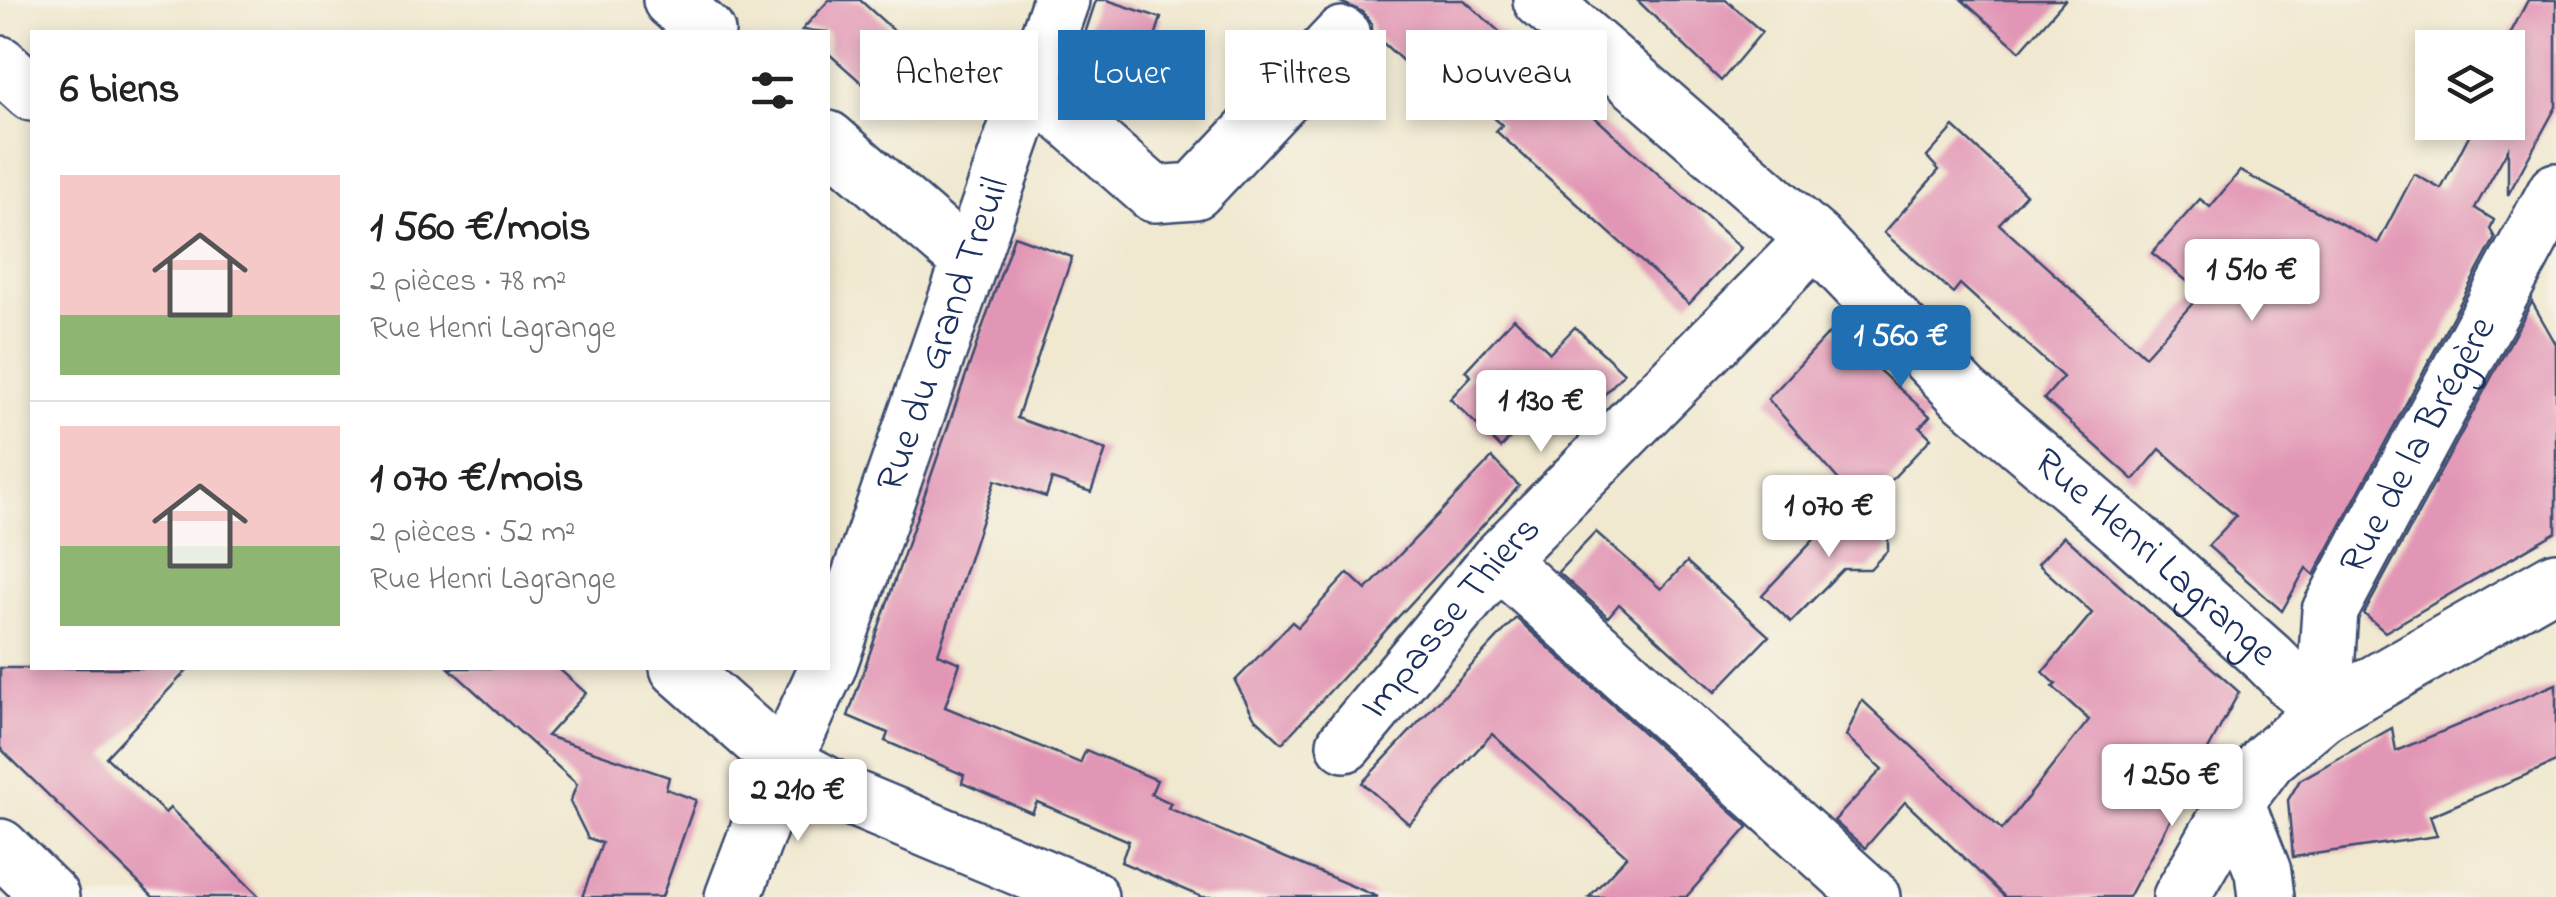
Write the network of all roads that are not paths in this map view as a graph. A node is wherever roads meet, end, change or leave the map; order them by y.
1 (671, 0) edge
2 (1060, 0) edge
3 (1542, 0) edge
4 (706, 30) edge
5 (0, 64) edge
6 (1038, 65) edge
7 (30, 91) edge
8 (1038, 92) edge
9 (1019, 120) edge
10 (1262, 120) edge
11 (830, 142) edge
12 (2556, 192) edge
13 (1815, 239) junction
14 (968, 260) junction
15 (1498, 560) junction
16 (2556, 580) edge
17 (830, 658) edge
18 (680, 670) edge
19 (826, 670) edge
20 (2323, 713) junction
21 (1345, 744) dead end
22 (784, 762) junction
23 (2236, 802) junction
24 (0, 848) edge
25 (51, 897) edge
26 (733, 897) edge
27 (1090, 897) edge
28 (1872, 897) edge
29 (2182, 897) edge
30 (2266, 897) edge

1 - 4 street
2 - 6 street, Rue du Grand Treuil
3 - 13 street, Rue Henri Lagrange
5 - 7 street
8 - 10 street
9 - 14 street, Rue du Grand Treuil
11 - 14 street
12 - 20 street, Rue de la Brégère
13 - 15 street, Impasse Thiers
13 - 20 street, Rue Henri Lagrange
14 - 17 street, Rue du Grand Treuil
15 - 21 street, Impasse Thiers
15 - 28 street
16 - 20 street
18 - 22 street
19 - 22 street, Rue du Grand Treuil
20 - 23 street
22 - 26 street, Rue du Grand Treuil
22 - 27 street
23 - 29 street
23 - 30 street
24 - 25 street

